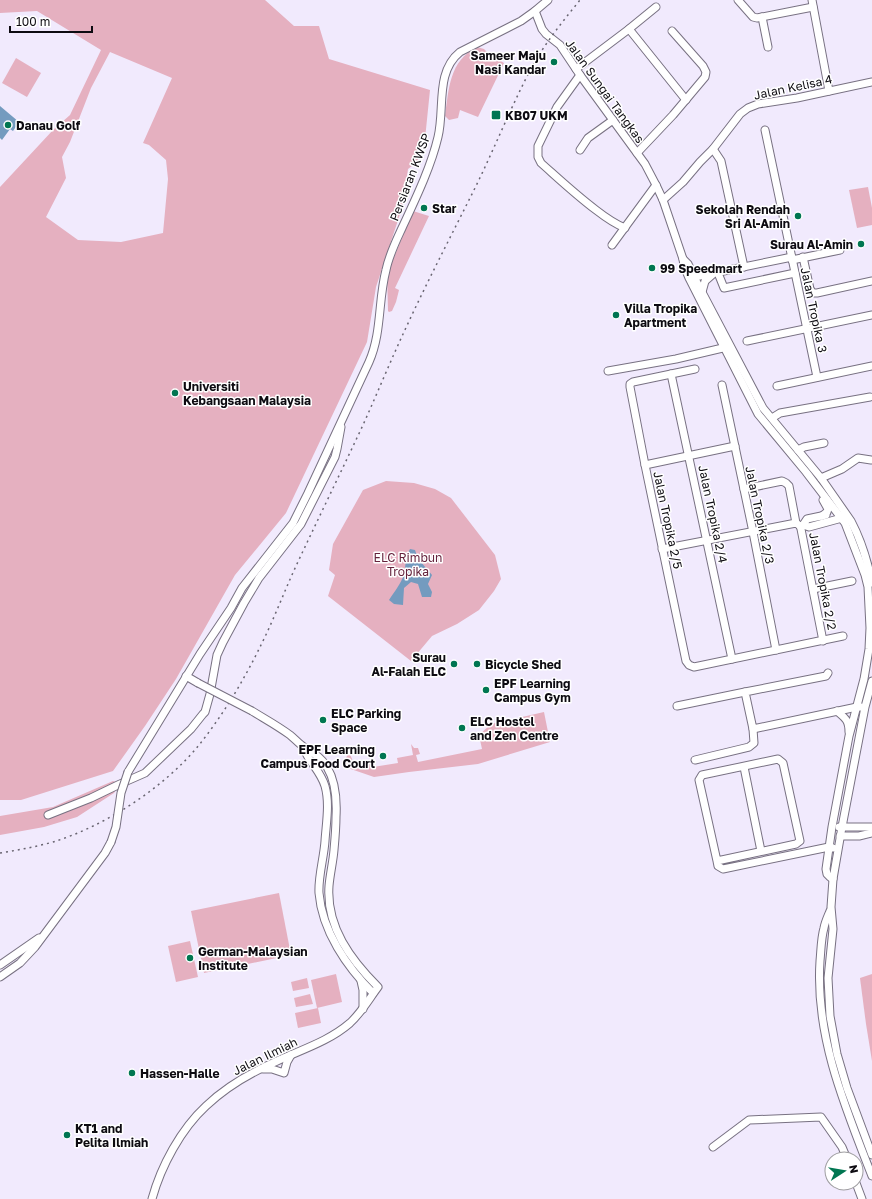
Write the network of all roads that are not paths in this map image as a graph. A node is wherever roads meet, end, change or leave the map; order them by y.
1 (548, 0) edge
2 (738, 0) edge
3 (813, 4) edge
4 (656, 7) dead end
5 (535, 12) junction
6 (762, 17) junction
7 (629, 29) junction
8 (672, 32) dead end
9 (768, 47) dead end
10 (578, 72) junction
11 (872, 82) edge
12 (830, 90) junction
13 (686, 100) junction
14 (613, 120) junction
15 (765, 130) dead end
16 (713, 149) junction
17 (580, 150) dead end
18 (636, 153) junction
19 (657, 187) junction
20 (663, 200) junction
21 (625, 228) junction
22 (612, 245) dead end
23 (840, 250) dead end
24 (683, 258) junction
25 (803, 258) junction
26 (792, 259) junction
27 (689, 267) junction
28 (744, 267) junction
29 (713, 273) junction
30 (795, 273) junction
31 (691, 278) junction
32 (872, 281) edge
33 (702, 292) junction
34 (872, 315) edge
35 (807, 329) junction
36 (747, 341) dead end
37 (728, 347) junction
38 (872, 366) edge
39 (695, 369) dead end
40 (608, 371) dead end
41 (671, 374) junction
42 (817, 377) junction
43 (722, 385) dead end
44 (777, 386) dead end
45 (870, 397) dead end
46 (772, 418) junction
47 (342, 421) junction
48 (824, 443) dead end
49 (735, 446) junction
50 (796, 454) junction
51 (689, 456) junction
52 (871, 460) dead end
53 (645, 464) junction
54 (821, 478) junction
55 (744, 489) junction
56 (839, 510) junction
57 (822, 516) junction
58 (844, 516) junction
59 (800, 525) junction
60 (753, 532) junction
61 (707, 541) junction
62 (662, 549) junction
63 (852, 581) dead end
64 (872, 584) edge
65 (813, 589) junction
66 (843, 636) dead end
67 (823, 641) junction
68 (776, 650) junction
69 (732, 659) junction
70 (828, 673) dead end
71 (186, 676) junction
72 (872, 681) edge
73 (747, 692) junction
74 (860, 695) junction
75 (677, 706) dead end
76 (857, 707) junction
77 (865, 707) junction
78 (837, 711) junction
79 (753, 730) junction
80 (850, 736) junction
81 (303, 747) junction
82 (695, 760) dead end
83 (744, 767) junction
84 (48, 815) dead end
85 (832, 827) junction
86 (842, 827) junction
87 (872, 827) edge
88 (872, 833) edge
89 (840, 836) junction
90 (829, 847) junction
91 (838, 848) junction
92 (761, 851) junction
93 (717, 861) junction
94 (833, 879) junction
95 (831, 907) junction
96 (46, 933) junction
97 (0, 965) edge
98 (0, 977) edge
99 (360, 980) junction
100 (376, 990) junction
101 (363, 1009) junction
102 (291, 1054) junction
103 (260, 1069) junction
104 (713, 1147) dead end
105 (844, 1151) edge
106 (872, 1155) edge
107 (872, 1176) edge
108 (152, 1199) edge

1 - 5 street, Persiaran KWSP
2 - 6 street
3 - 6 street
3 - 12 street
4 - 7 street
5 - 10 street, Jalan Sungai Tangkas
5 - 47 street, Persiaran KWSP
6 - 9 street
7 - 10 street
7 - 13 street
8 - 13 street
10 - 14 street, Jalan Sungai Tangkas
10 - 21 street
11 - 12 street, Jalan Kelisa 4
12 - 16 street, Jalan Kelisa 4
13 - 18 street
14 - 17 street
14 - 18 street, Jalan Sungai Tangkas
15 - 26 street, Jalan Tropika 3
16 - 20 street, Jalan Kelisa 4
16 - 28 street
18 - 19 street, Jalan Sungai Tangkas
19 - 20 street, Jalan Sungai Tangkas
19 - 21 street
20 - 24 street, Jalan Sungai Tangkas
21 - 22 street
23 - 25 street
24 - 27 street
24 - 31 street
25 - 26 street
25 - 32 street
26 - 28 street
26 - 30 street, Jalan Tropika 3
27 - 29 street
27 - 31 street
28 - 29 street
29 - 30 street
29 - 31 street
29 - 33 street
30 - 35 street, Jalan Tropika 3
31 - 33 street
31 - 37 street
33 - 37 street
34 - 35 street
35 - 36 street
35 - 42 street, Jalan Tropika 3
37 - 40 street
37 - 46 street
37 - 50 street
38 - 42 street
39 - 41 street
41 - 51 street, Jalan Tropika 2/4
41 - 53 street, Jalan Tropika 2/5
42 - 44 street
43 - 49 street, Jalan Tropika 2/3
45 - 46 street
46 - 50 street
47 - 71 street
47 - 84 street
48 - 50 street
49 - 51 street
49 - 55 street, Jalan Tropika 2/3
50 - 54 street
50 - 56 street
50 - 57 street
51 - 53 street
51 - 61 street, Jalan Tropika 2/4
52 - 54 street
53 - 62 street, Jalan Tropika 2/5
54 - 56 street
55 - 59 street, Jalan Tropika 2/2
55 - 60 street, Jalan Tropika 2/3
56 - 57 street
56 - 58 street
57 - 59 street
58 - 59 street
58 - 64 street
58 - 74 street
59 - 60 street
59 - 65 street, Jalan Tropika 2/2
60 - 61 street
60 - 68 street, Jalan Tropika 2/3
61 - 62 street
61 - 69 street, Jalan Tropika 2/4
62 - 69 street, Jalan Tropika 2/5
63 - 65 street
65 - 67 street, Jalan Tropika 2/2
66 - 67 street
67 - 68 street
68 - 69 street
70 - 73 street
71 - 81 street, bridge
71 - 96 street, bridge
72 - 77 street
73 - 75 street
73 - 79 street
74 - 76 street
74 - 78 street
76 - 77 street
76 - 78 street
76 - 80 street
77 - 86 street
78 - 79 street
78 - 80 street
79 - 82 street
80 - 85 street
81 - 99 street
81 - 100 street
83 - 92 street
83 - 92 street
83 - 93 street
85 - 86 street
85 - 90 street
86 - 87 street
86 - 89 street
88 - 89 street
89 - 91 street
90 - 91 street
90 - 93 street
90 - 94 street
91 - 94 street
92 - 93 street
94 - 95 street
95 - 106 street
95 - 107 street
96 - 97 street
96 - 98 street
99 - 100 street
99 - 101 street
100 - 101 street, Jalan Ilmiah
101 - 102 street, Jalan Ilmiah
102 - 103 street, Jalan Ilmiah
102 - 103 street
103 - 108 street, Jalan Ilmiah
104 - 105 street

